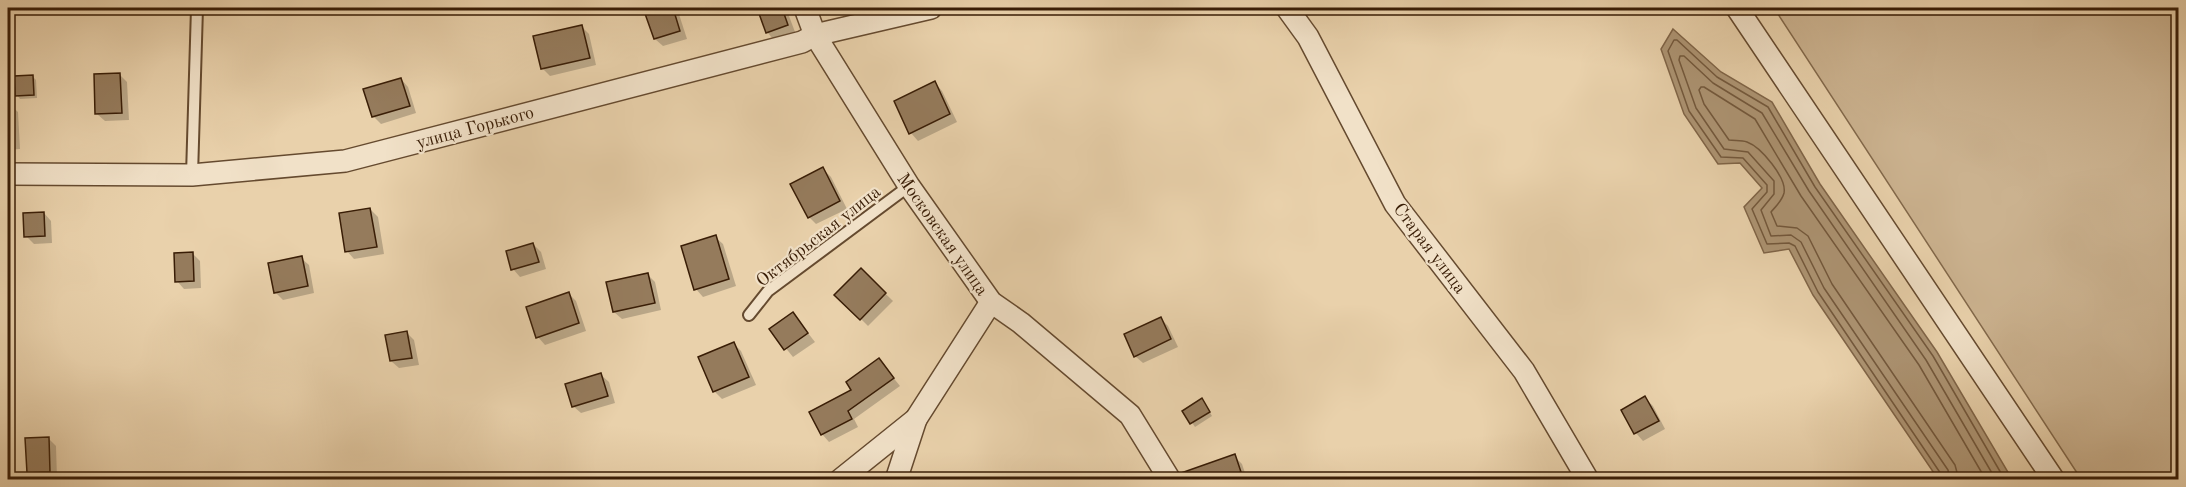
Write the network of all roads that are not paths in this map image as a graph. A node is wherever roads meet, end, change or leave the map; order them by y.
1 (197, 8) edge
2 (805, 8) edge
3 (931, 8) edge
4 (1287, 8) edge
5 (1737, 8) edge
6 (815, 35) junction
7 (8, 174) edge
8 (192, 175) junction
9 (909, 186) junction
10 (991, 302) junction
11 (749, 315) dead end
12 (916, 419) junction
13 (840, 480) edge
14 (896, 480) edge
15 (1170, 480) edge
16 (1588, 480) edge
17 (2054, 480) edge

1 - 8 lane
2 - 6 street, Московская улица
3 - 6 street, улица Горького
4 - 16 street, Старая улица
5 - 17 street
6 - 8 street, улица Горького
6 - 9 street, Московская улица
7 - 8 street, улица Горького
9 - 10 street, Московская улица
9 - 11 lane, Октябрьская улица
10 - 12 street
10 - 15 street, Московская улица
12 - 13 street
12 - 14 street

